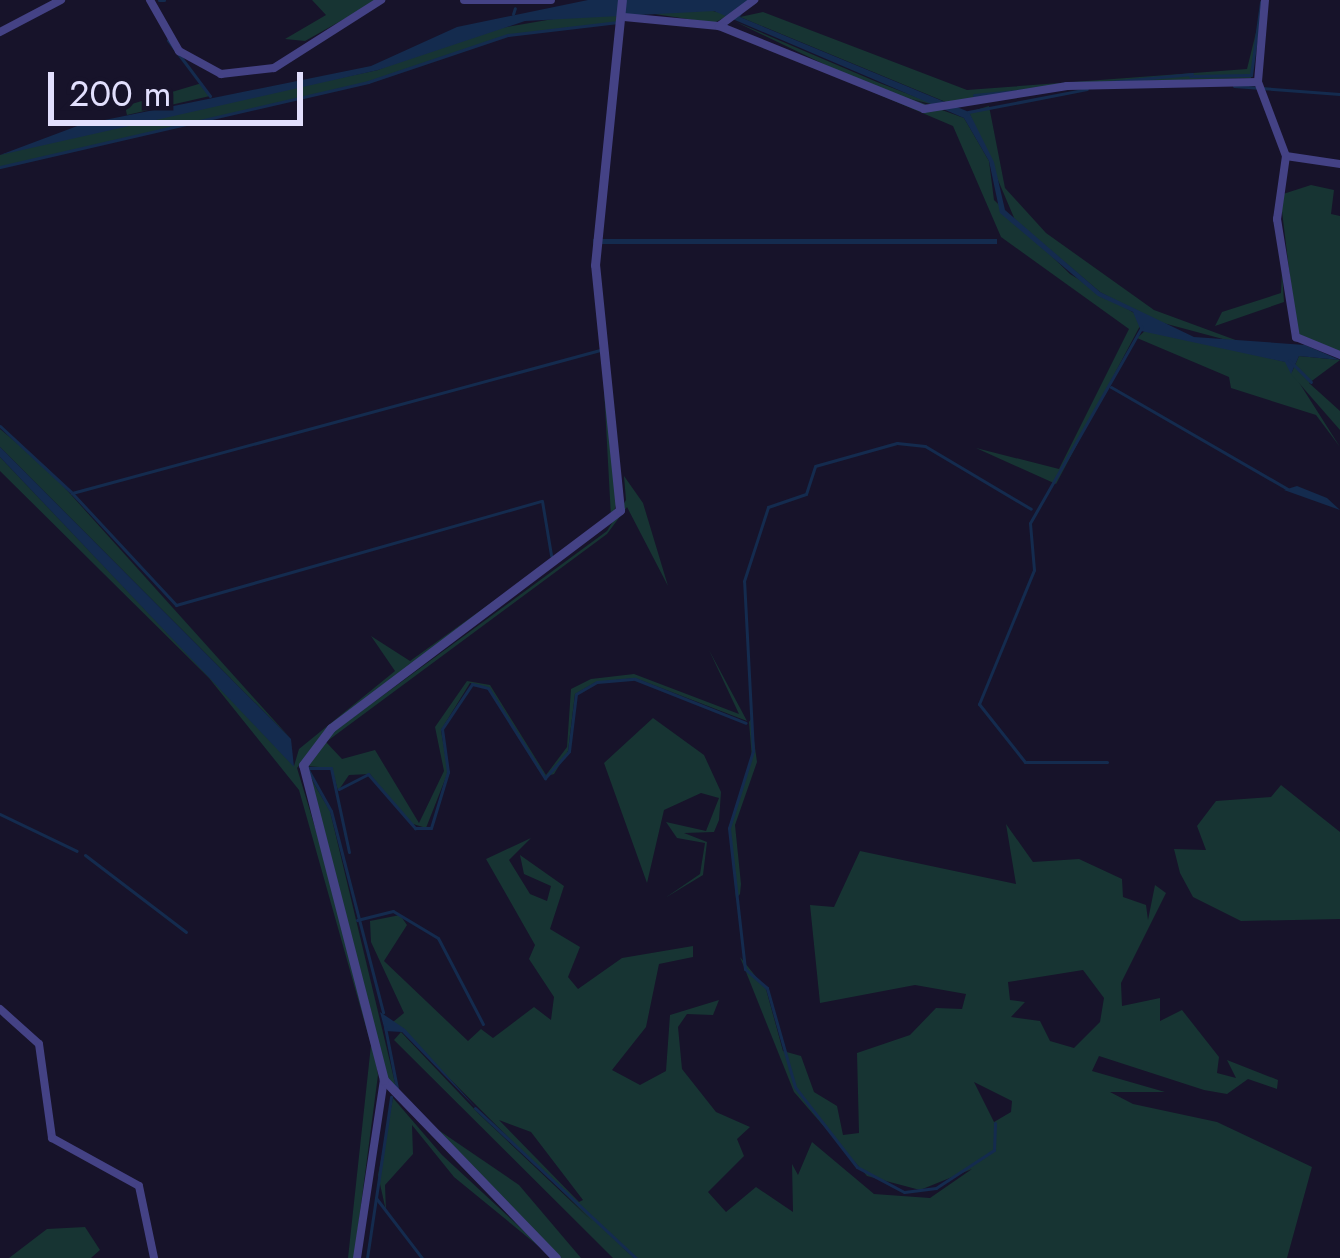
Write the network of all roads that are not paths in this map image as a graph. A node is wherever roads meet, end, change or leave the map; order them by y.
1 (61, 0) edge
2 (150, 0) edge
3 (381, 0) edge
4 (464, 0) edge
5 (551, 0) edge
6 (622, 0) edge
7 (754, 0) edge
8 (1265, 0) edge
9 (624, 15) junction
10 (719, 26) junction
11 (0, 32) edge
12 (1258, 82) junction
13 (1286, 156) junction
14 (1340, 164) edge
15 (1340, 355) edge
16 (0, 1010) edge
17 (384, 1080) junction
18 (154, 1258) edge
19 (357, 1258) edge
20 (556, 1258) edge

1 - 11 street
2 - 3 street
4 - 5 street
6 - 9 street
7 - 10 street
8 - 12 street
9 - 10 street
9 - 17 street
10 - 12 street
12 - 13 street
13 - 14 street
13 - 15 street
16 - 18 street
17 - 19 street
17 - 20 street

